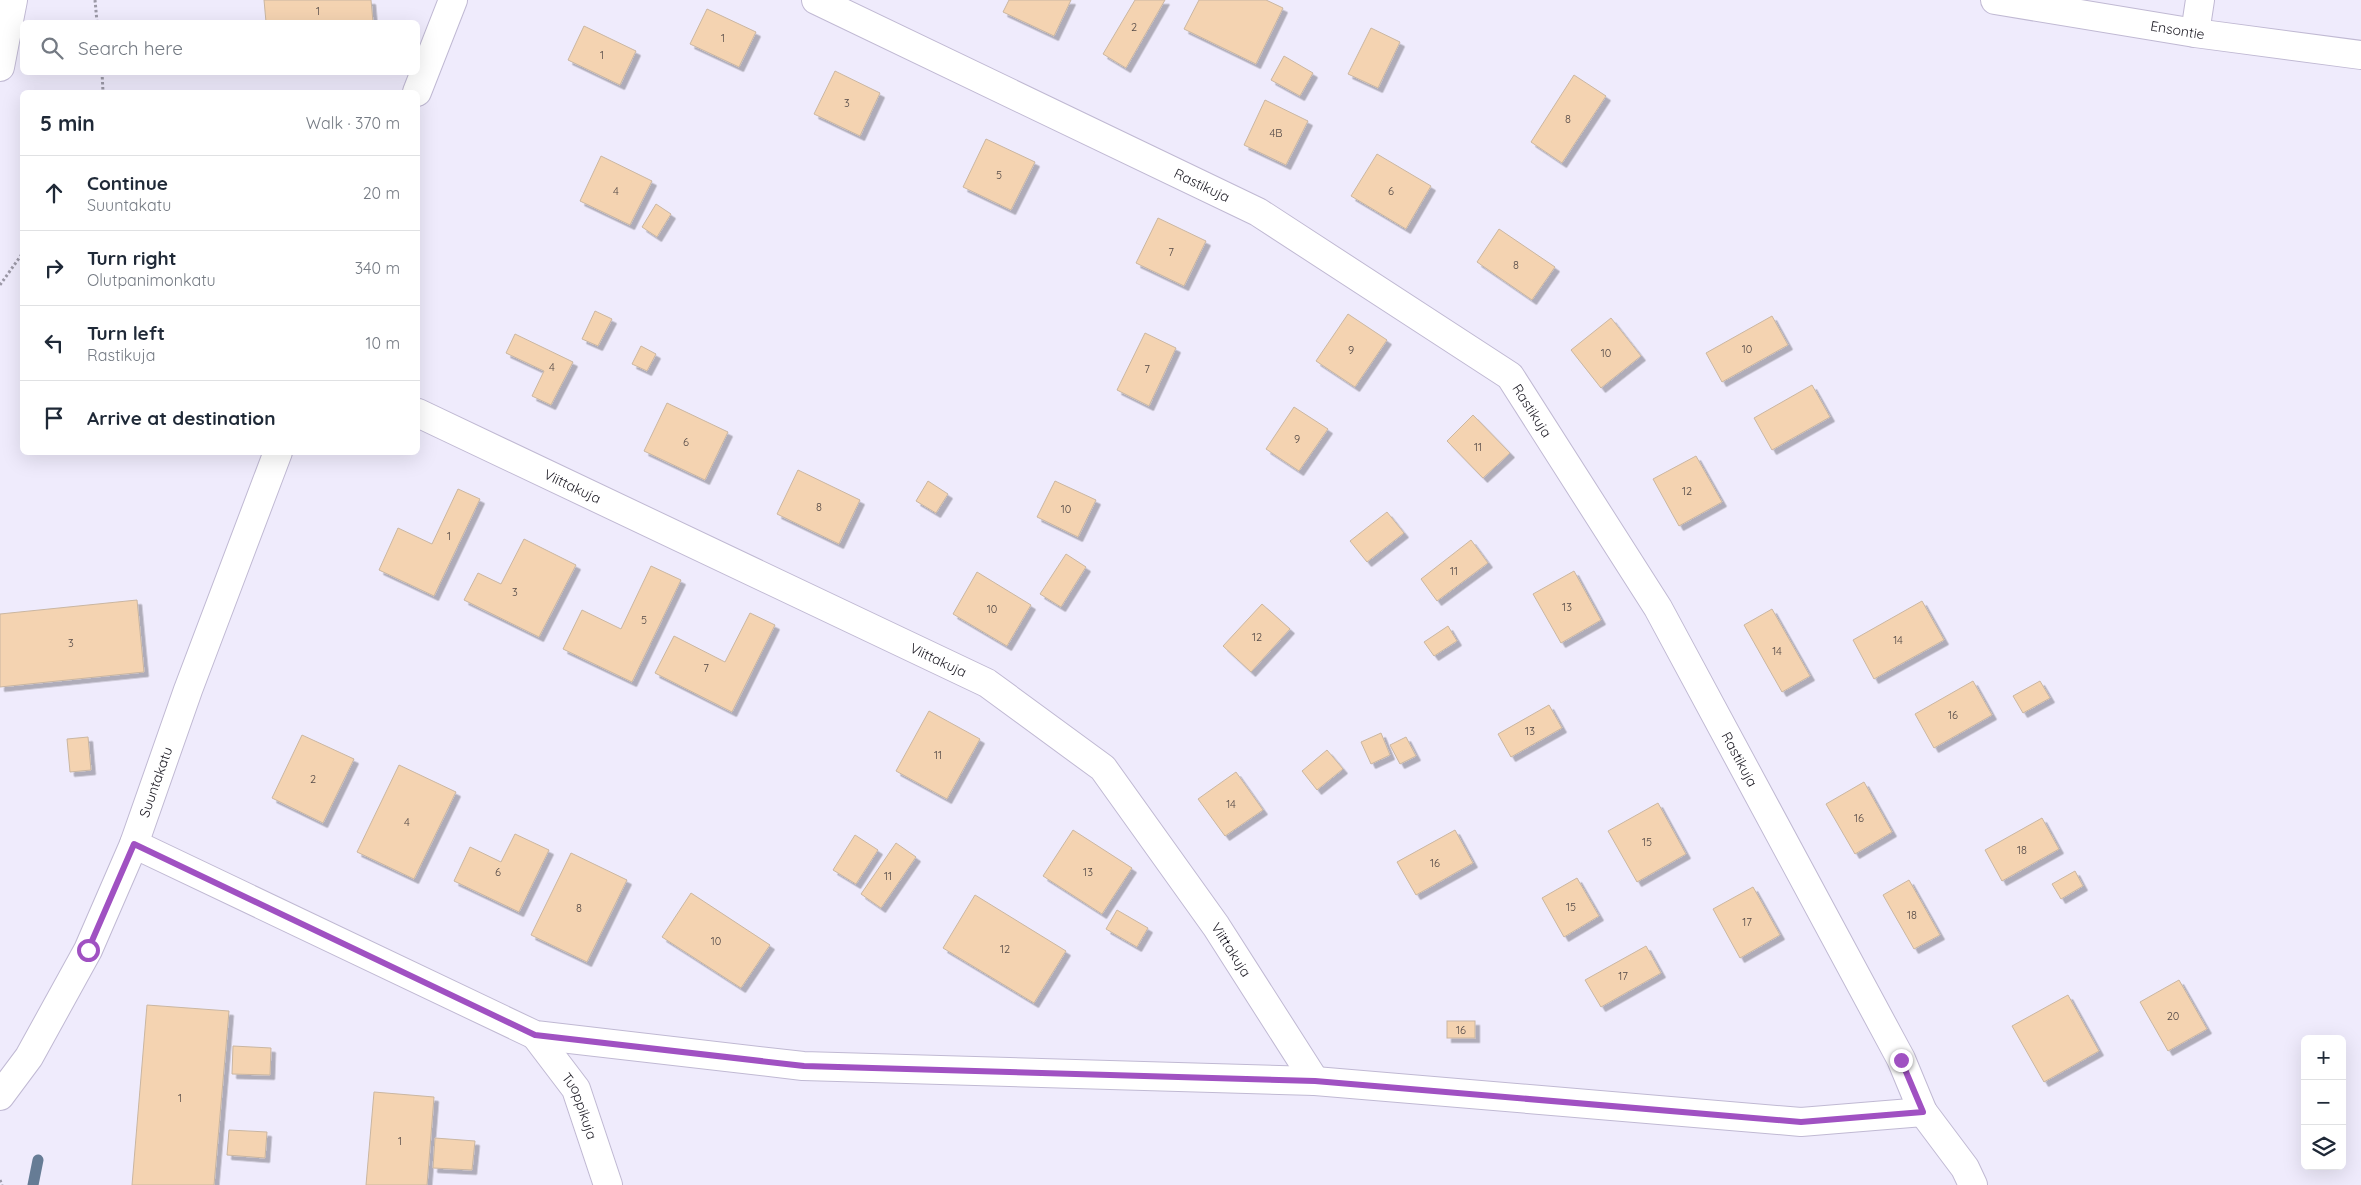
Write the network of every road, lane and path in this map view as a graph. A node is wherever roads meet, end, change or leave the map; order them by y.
1 (13, 0) edge
2 (95, 0) edge
3 (453, 0) edge
4 (816, 0) edge
5 (1996, 0) edge
6 (2200, 0) edge
7 (97, 20) edge
8 (2194, 33) junction
9 (2361, 55) edge
10 (0, 68) edge
11 (102, 75) edge
12 (103, 90) edge
13 (418, 90) edge
14 (20, 257) edge
15 (0, 285) edge
16 (420, 414) edge
17 (277, 455) edge
18 (134, 844) junction
19 (535, 1035) junction
20 (1315, 1081) junction
21 (0, 1096) edge
22 (1923, 1112) junction
23 (0, 1180) edge
24 (2, 1185) edge
25 (608, 1185) edge
26 (1973, 1185) edge

1 - 10 street
2 - 7 path
3 - 13 street
4 - 22 street, Rastikuja
5 - 8 street, Ensontie
6 - 8 street
8 - 9 street, Ensontie
11 - 12 path
14 - 15 path
16 - 20 street, Viittakuja
17 - 18 street, Suuntakatu
18 - 19 street
18 - 21 street, Suuntakatu
19 - 20 street
19 - 25 street, Tuoppikuja
20 - 22 street
22 - 26 street, Rastikuja
23 - 24 path

